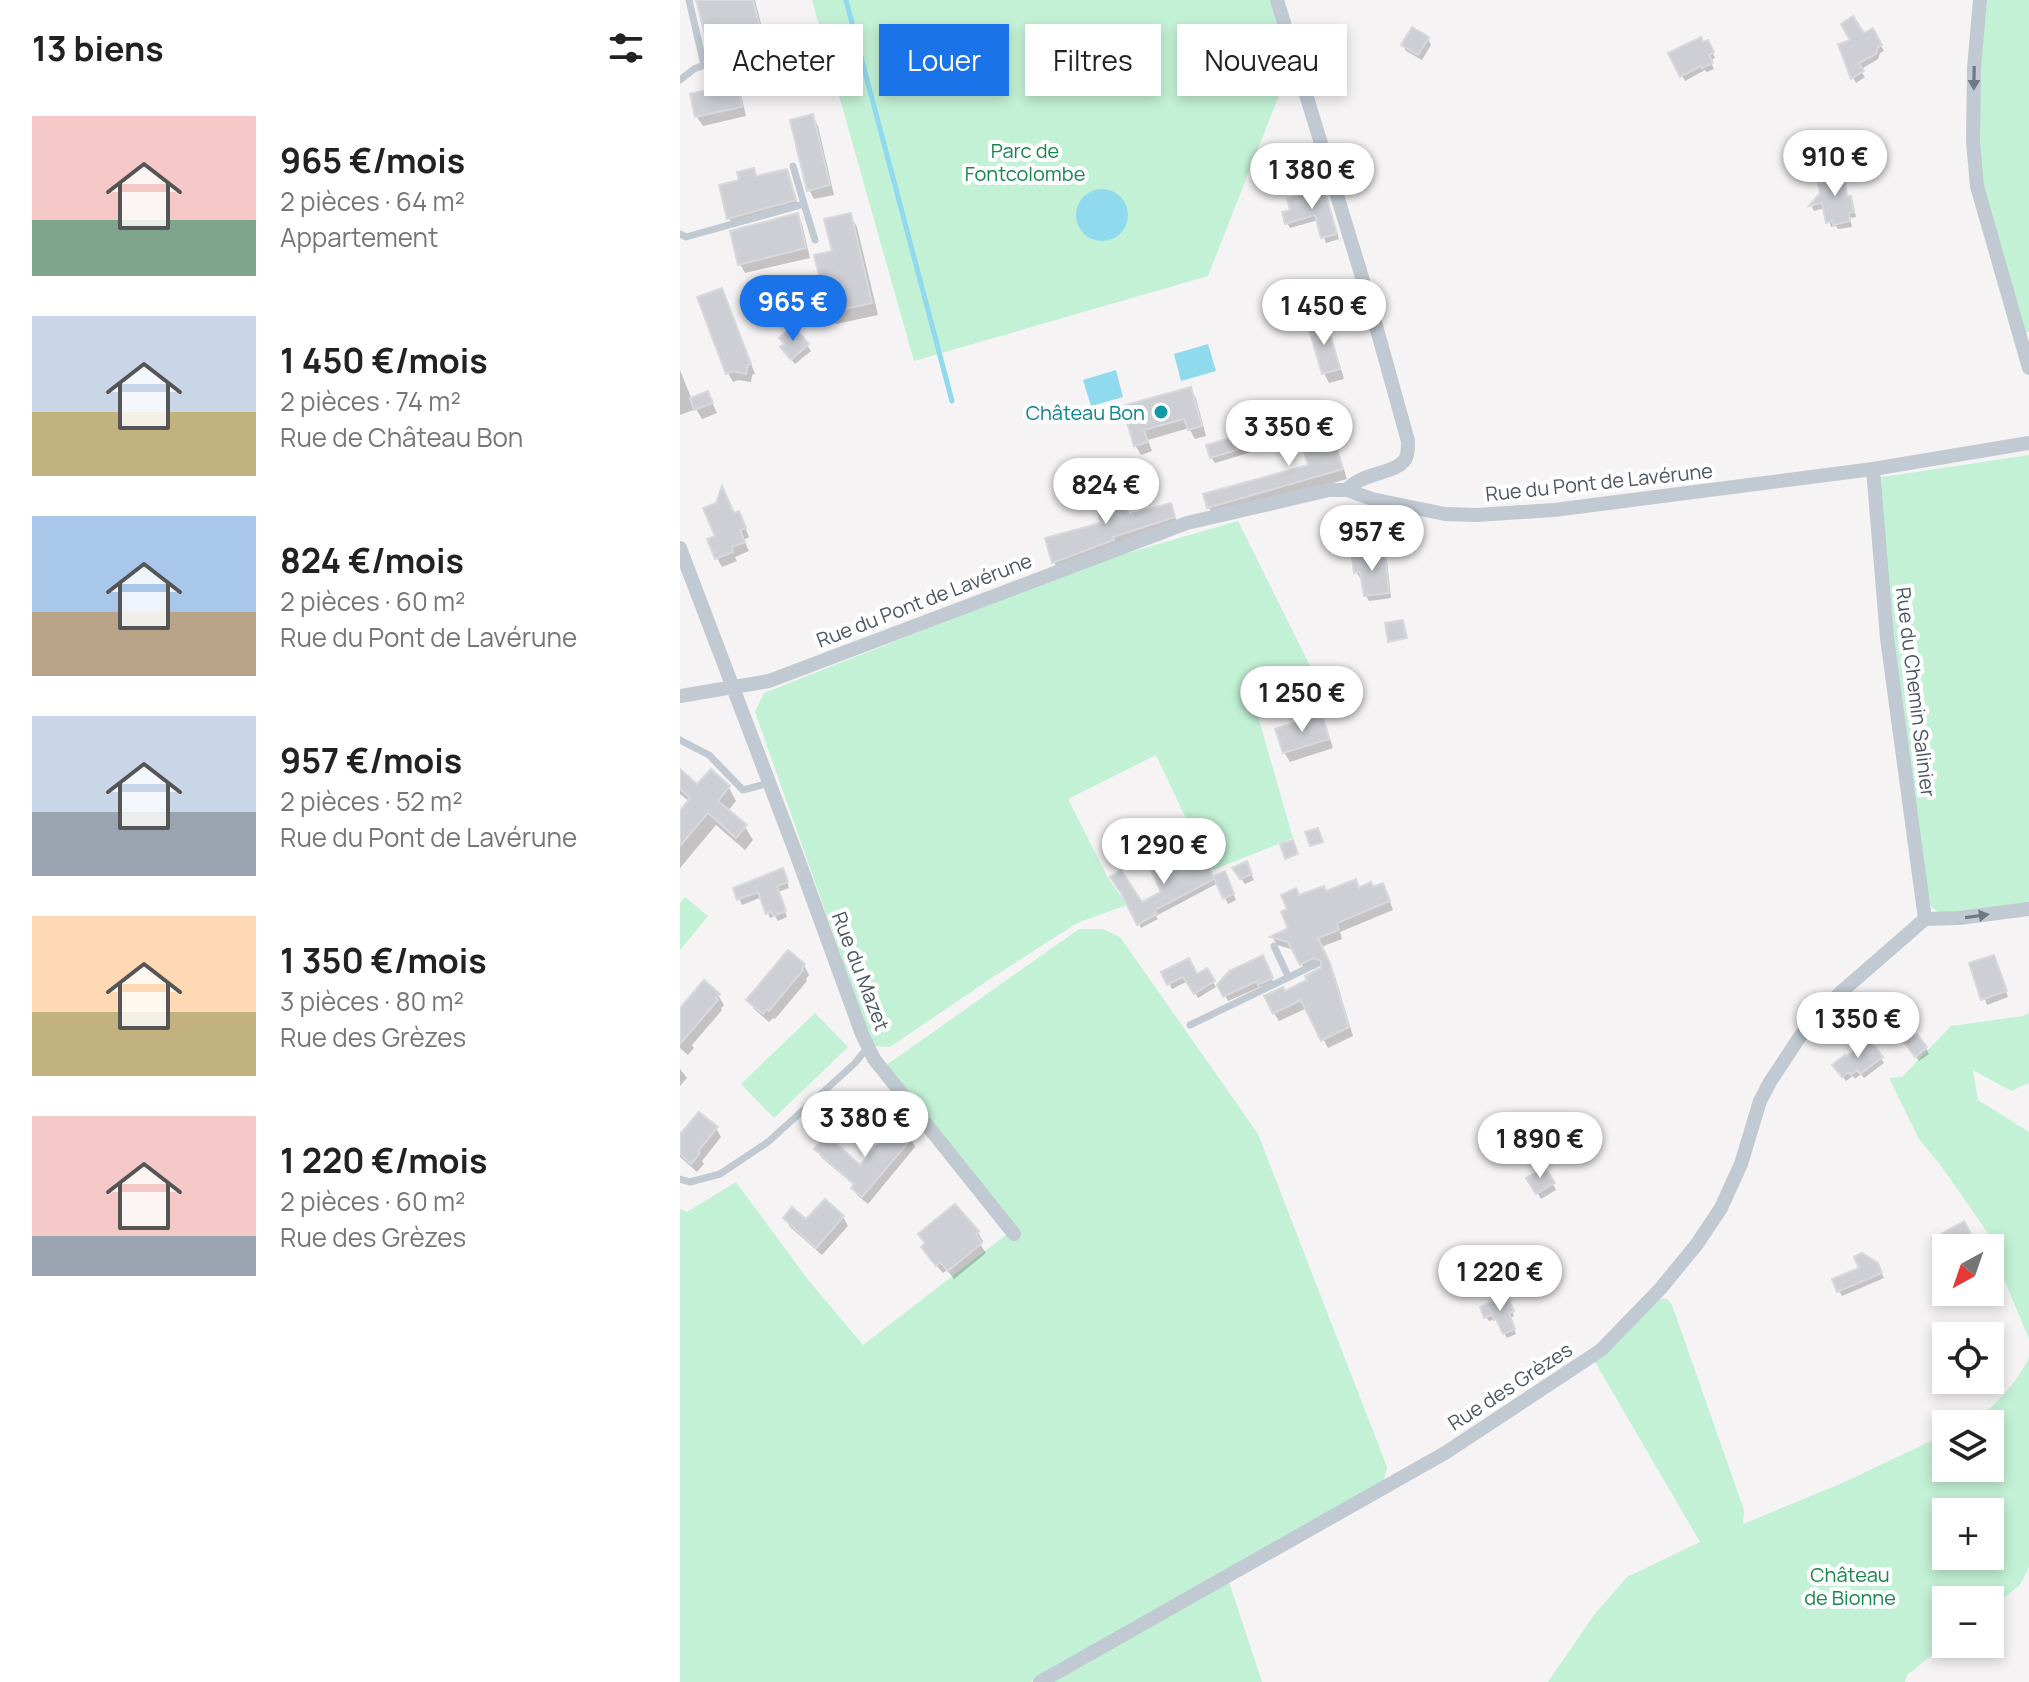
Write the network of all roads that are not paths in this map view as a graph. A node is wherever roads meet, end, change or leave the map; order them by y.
1 (689, 0) edge
2 (1277, 0) edge
3 (1980, 0) edge
4 (704, 65) joint
5 (680, 80) edge
6 (793, 166) dead end
7 (804, 204) junction
8 (680, 234) edge
9 (815, 240) dead end
10 (2029, 368) edge
11 (2029, 443) edge
12 (1873, 469) junction
13 (1347, 490) junction
14 (680, 548) edge
15 (732, 686) junction
16 (680, 696) edge
17 (680, 740) edge
18 (769, 783) junction
19 (2029, 909) edge
20 (1925, 919) junction
21 (1274, 946) dead end
22 (1316, 964) dead end
23 (1288, 976) junction
24 (1190, 1025) dead end
25 (868, 1047) junction
26 (680, 1179) edge
27 (1014, 1234) dead end
28 (1040, 1682) edge

1 - 4 lane
2 - 13 street
3 -> 10 street
4 - 5 lane
6 - 7 lane
7 - 8 lane
7 - 9 lane
11 - 12 street, Rue du Pont de Lavérune
12 - 13 street, Rue du Pont de Lavérune
12 - 20 street, Rue du Chemin Salinier
13 - 15 street, Rue du Pont de Lavérune
14 - 15 street, Rue du Mazet
15 - 16 street, Rue du Pont de Lavérune
15 - 18 street, Rue du Mazet
17 - 18 lane
18 - 25 street, Rue du Mazet
20 -> 19 street
20 - 28 street, Rue des Grèzes
21 - 23 lane
22 - 23 lane
23 - 24 lane
25 - 26 lane
25 - 27 street, Rue du Mazet

